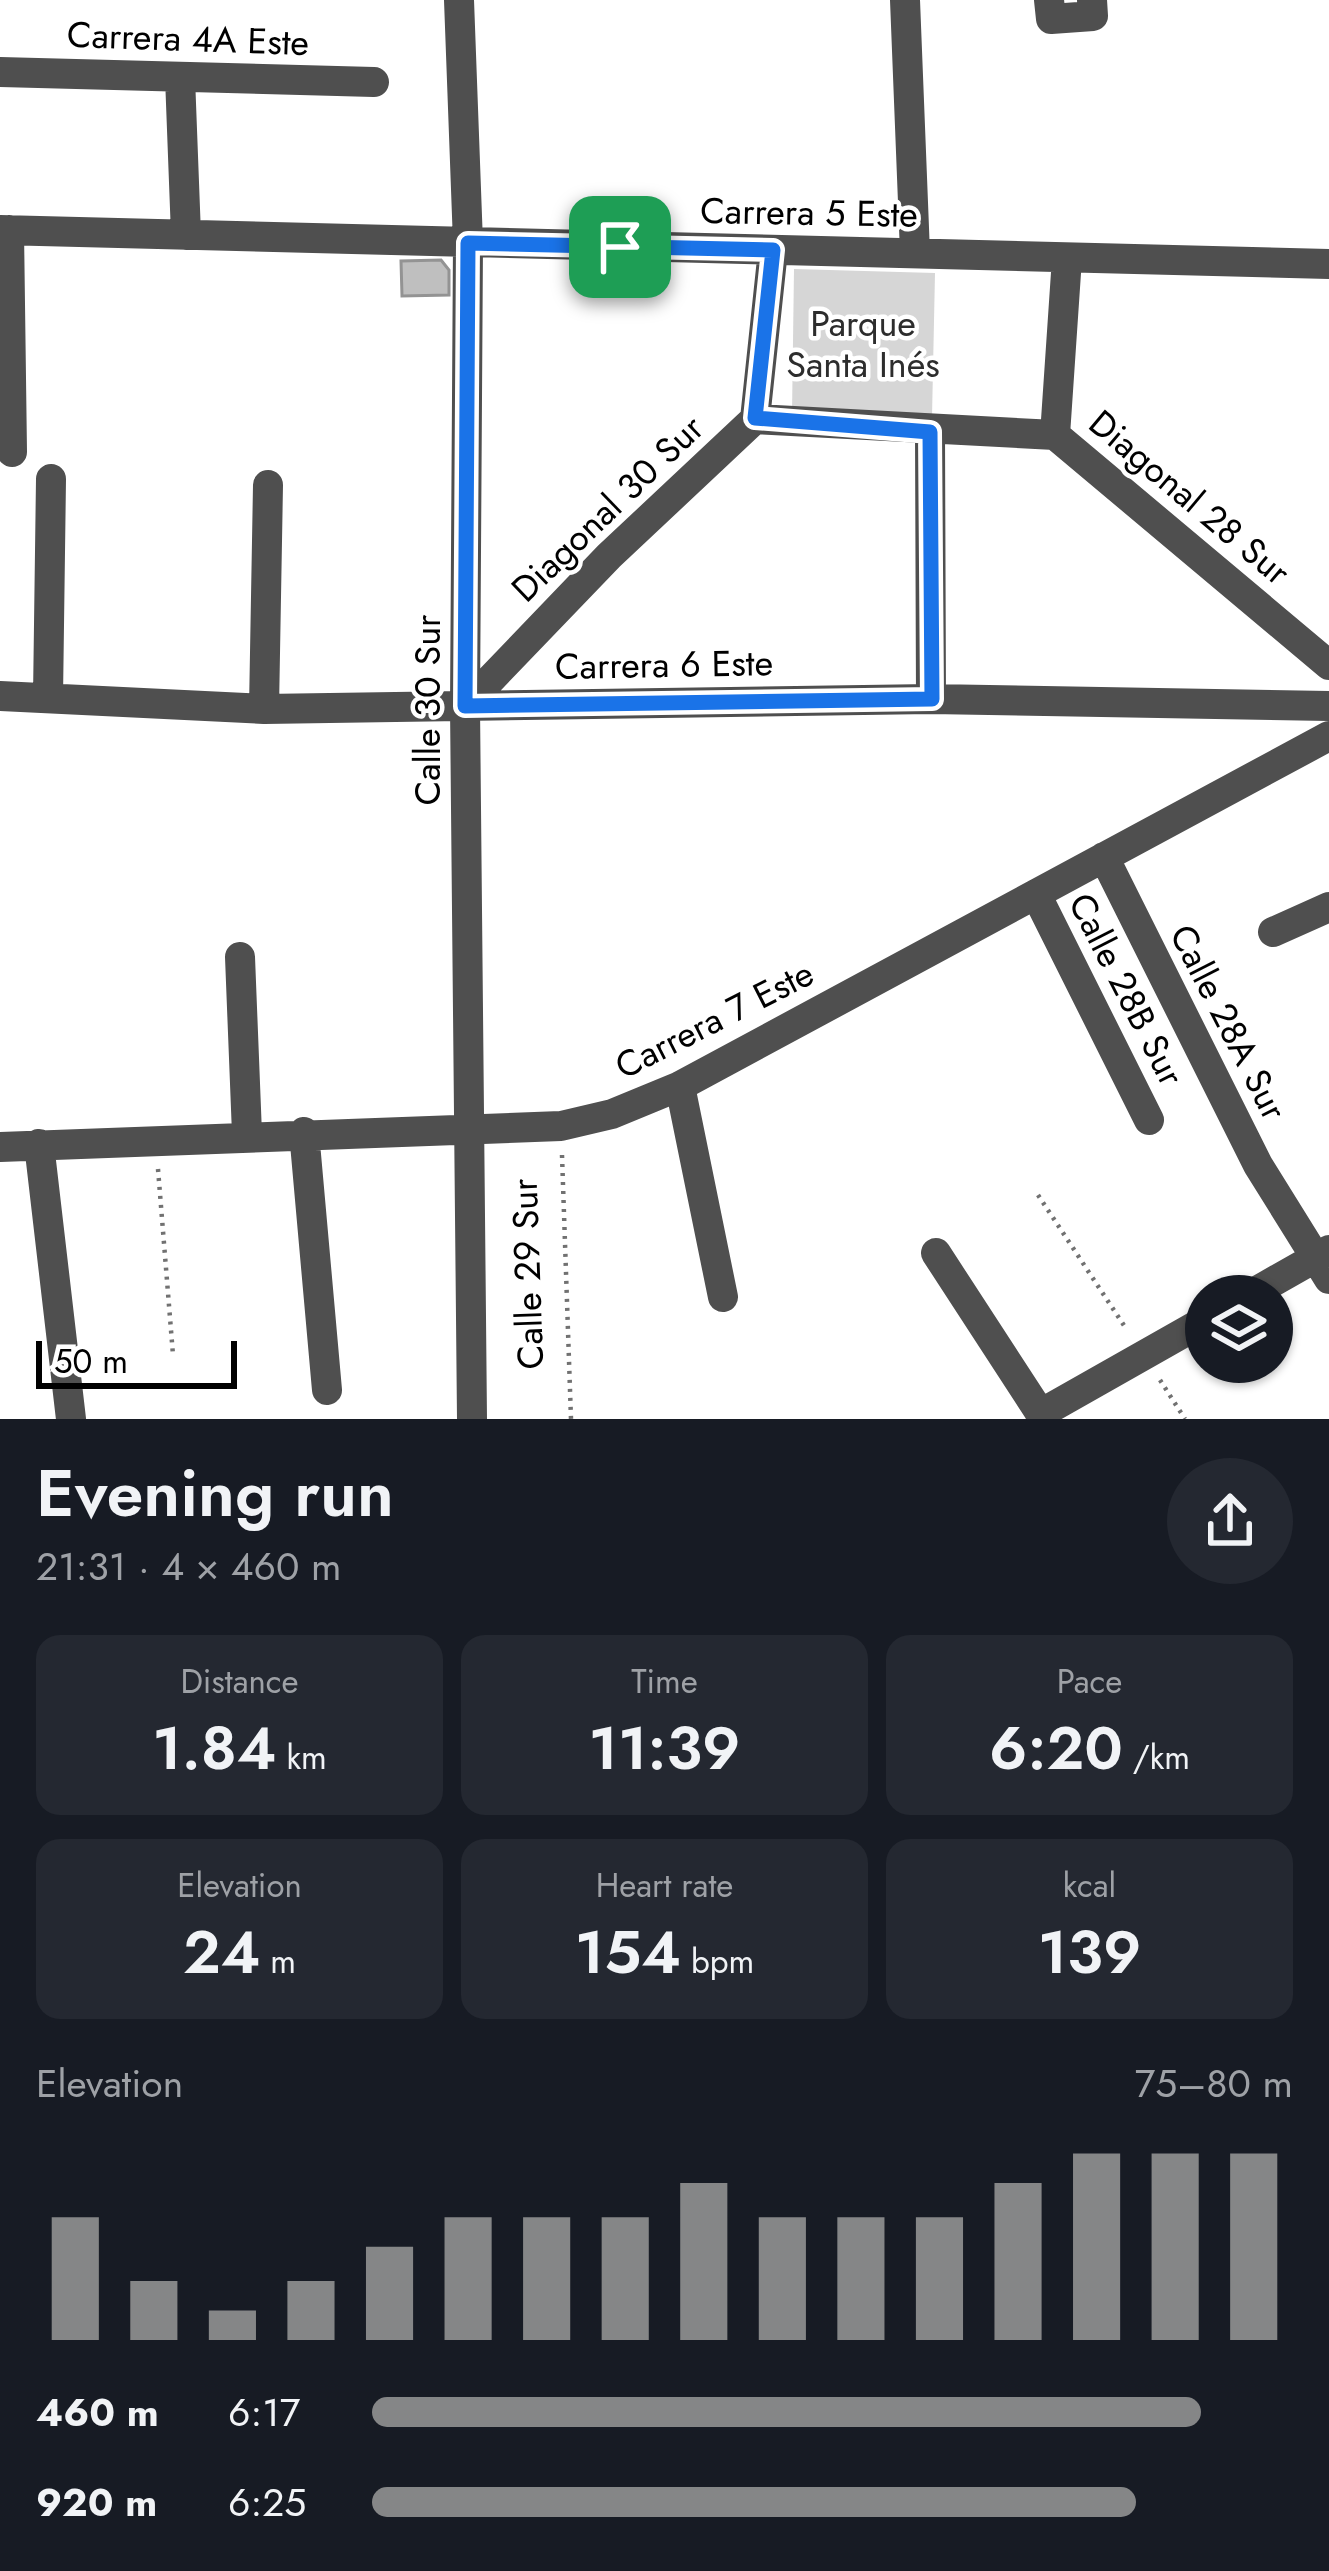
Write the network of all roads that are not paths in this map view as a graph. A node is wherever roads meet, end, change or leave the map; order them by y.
1 (459, 0) edge
2 (905, 0) edge
3 (1049, 0) edge
4 (1092, 0) edge
5 (0, 72) edge
6 (179, 76) junction
7 (374, 82) dead end
8 (5, 230) edge
9 (186, 235) junction
10 (468, 243) junction
11 (773, 250) junction
12 (915, 253) junction
13 (1067, 258) junction
14 (1329, 264) edge
15 (755, 418) junction
16 (930, 432) junction
17 (1055, 435) junction
18 (12, 452) dead end
19 (51, 479) dead end
20 (268, 485) dead end
21 (1329, 665) edge
22 (0, 696) edge
23 (48, 698) junction
24 (932, 699) junction
25 (465, 706) junction
26 (1329, 706) edge
27 (265, 709) junction
28 (1329, 736) edge
29 (1104, 857) junction
30 (1036, 894) junction
31 (1329, 907) edge
32 (1273, 932) dead end
33 (241, 956) dead end
34 (680, 1086) junction
35 (1149, 1120) dead end
36 (472, 1129) junction
37 (304, 1132) junction
38 (247, 1134) junction
39 (39, 1144) junction
40 (0, 1147) edge
41 (936, 1253) dead end
42 (1324, 1262) edge
43 (1293, 1276) edge
44 (723, 1297) dead end
45 (1185, 1332) edge
46 (328, 1390) dead end
47 (1042, 1417) edge
48 (71, 1419) edge
49 (472, 1419) edge

1 - 10 street, Calle 30 Sur
2 - 12 street
3 - 4 street
5 - 6 street, Carrera 4A Este
6 - 7 street, Carrera 4A Este
6 - 9 street
8 - 9 street, Carrera 5 Este
8 - 18 street
9 - 10 street, Carrera 5 Este
10 - 11 street, Carrera 5 Este
10 - 25 street, Calle 30 Sur
11 - 12 street, Carrera 5 Este
11 - 15 street
12 - 13 street, Carrera 5 Este
13 - 14 street, Carrera 5 Este
13 - 17 street
15 - 16 street
15 - 25 street, Diagonal 30 Sur
16 - 17 street
16 - 24 street
17 - 21 street, Diagonal 28 Sur
19 - 23 street
20 - 27 street
22 - 23 street, Carrera 6 Este
23 - 27 street, Carrera 6 Este
24 - 25 street, Carrera 6 Este
24 - 26 street, Carrera 6 Este
25 - 27 street, Carrera 6 Este
25 - 36 street, Calle 30 Sur
28 - 29 street, Carrera 7 Este
29 - 30 street, Carrera 7 Este
29 - 42 street, Calle 28A Sur
30 - 34 street, Carrera 7 Este
30 - 35 street, Calle 28B Sur
31 - 32 street
33 - 38 street
34 - 36 street, Carrera 7 Este
34 - 44 street
36 - 37 street, Carrera 7 Este
36 - 49 street, Calle 30 Sur
37 - 38 street, Carrera 7 Este
37 - 46 street
38 - 39 street, Carrera 7 Este
39 - 40 street, Carrera 7 Este
39 - 48 street
41 - 47 street
42 - 43 street
45 - 47 street

